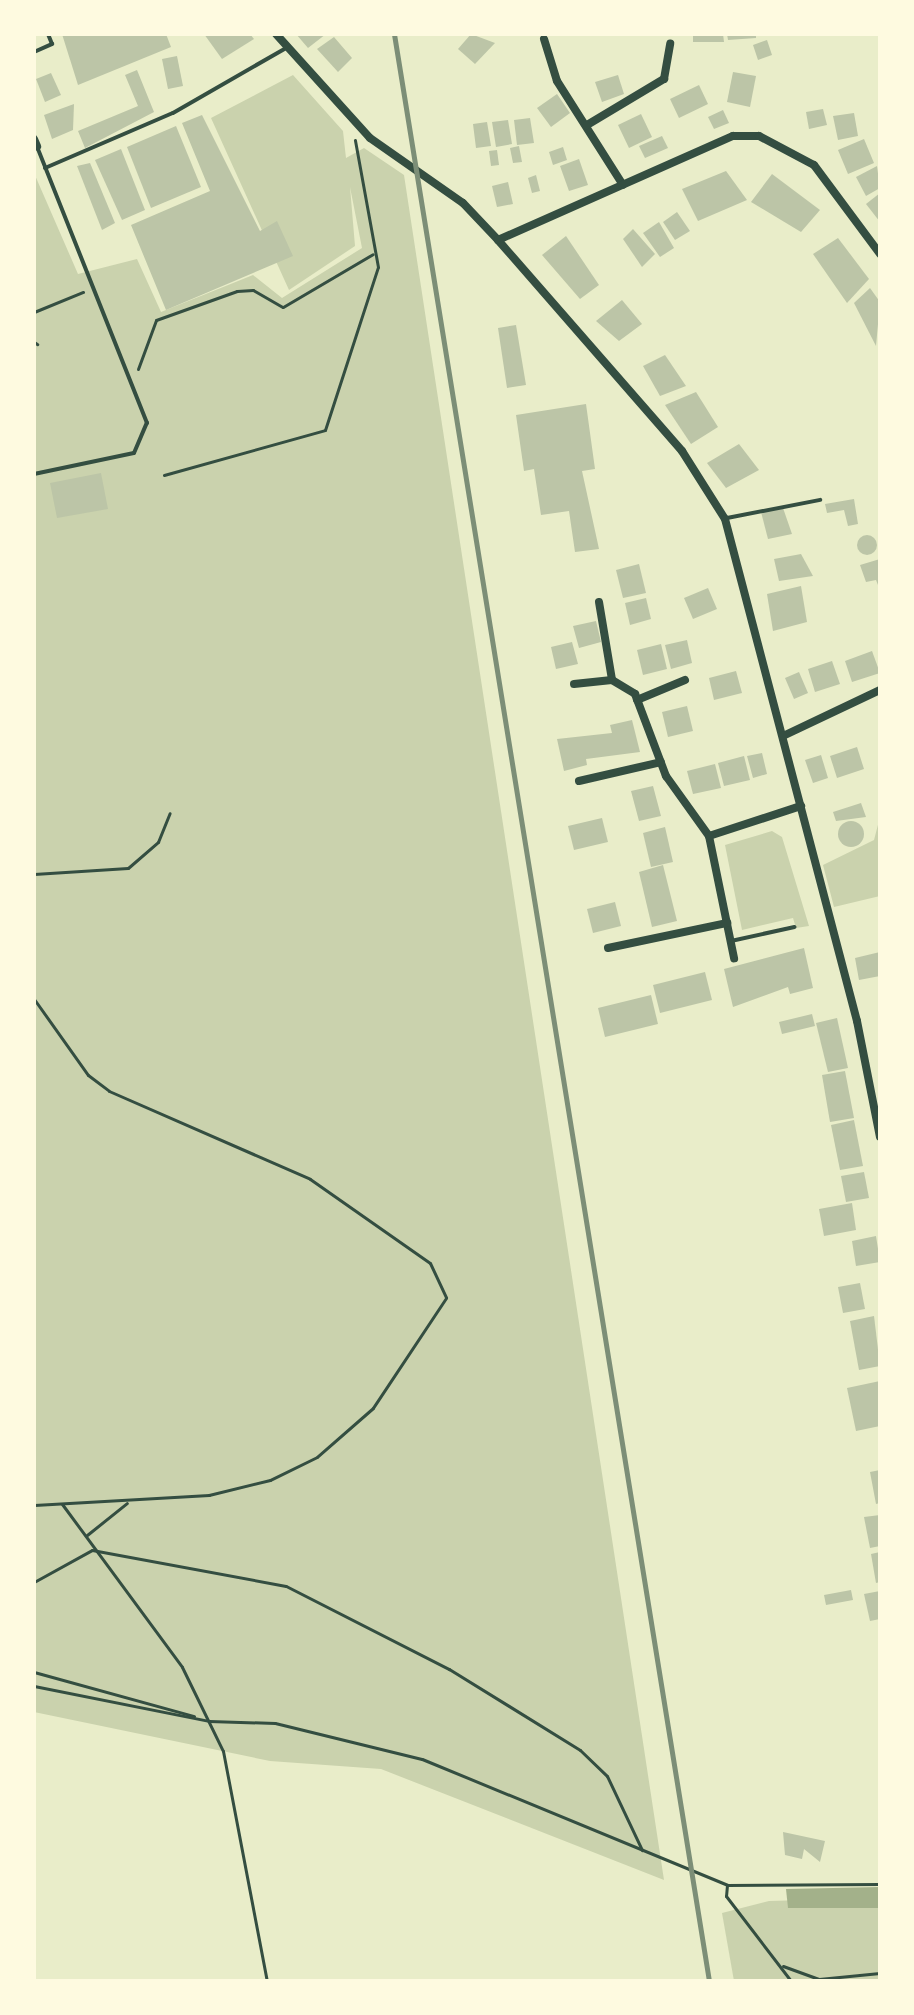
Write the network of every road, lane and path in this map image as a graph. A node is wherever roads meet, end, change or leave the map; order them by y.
1 (48, 34) edge
2 (276, 34) edge
3 (544, 37) edge
4 (670, 44) dead end
5 (288, 46) junction
6 (34, 52) edge
7 (587, 125) junction
8 (355, 137) dead end
9 (35, 143) edge
10 (45, 168) junction
11 (623, 185) junction
12 (498, 240) junction
13 (34, 242) edge
14 (879, 252) edge
15 (375, 253) junction
16 (34, 262) edge
17 (90, 289) junction
18 (34, 312) edge
19 (131, 384) junction
20 (34, 474) edge
21 (164, 475) dead end
22 (820, 500) dead end
23 (725, 519) junction
24 (599, 602) dead end
25 (612, 680) junction
26 (685, 680) dead end
27 (574, 684) dead end
28 (880, 690) edge
29 (637, 700) junction
30 (783, 736) junction
31 (661, 762) junction
32 (579, 781) dead end
33 (801, 806) junction
34 (170, 813) dead end
35 (709, 836) junction
36 (34, 874) edge
37 (727, 923) junction
38 (794, 927) dead end
39 (731, 941) junction
40 (608, 948) dead end
41 (734, 958) dead end
42 (34, 999) edge
43 (880, 1080) edge
44 (869, 1082) junction
45 (880, 1137) edge
46 (130, 1501) junction
47 (62, 1504) junction
48 (34, 1505) edge
49 (87, 1535) junction
50 (92, 1550) junction
51 (34, 1582) edge
52 (34, 1672) edge
53 (34, 1686) edge
54 (209, 1721) junction
55 (642, 1850) junction
56 (880, 1884) edge
57 (727, 1885) junction
58 (783, 1966) junction
59 (880, 1973) edge
60 (267, 1981) edge
61 (791, 1981) edge

1 - 6 lane
2 - 5 street
3 - 7 street
4 - 7 street
5 - 10 lane
5 - 12 street
7 - 11 street
8 - 15 path
9 - 10 lane
10 - 17 lane
11 - 12 street
11 - 14 street
12 - 23 street
13 - 16 path
15 - 19 path
15 - 21 path
17 - 18 path
17 - 19 lane
19 - 20 lane
22 - 23 lane
23 - 30 street
24 - 25 street
25 - 27 street
25 - 29 street
26 - 29 street
28 - 30 street
29 - 31 street
30 - 33 street
31 - 32 street
31 - 35 street
33 - 35 street
33 - 44 street
34 - 36 path
35 - 37 street
37 - 39 street
37 - 40 street
38 - 39 lane
39 - 41 street
42 - 46 path
43 - 44 street
44 - 45 street
46 - 47 path
46 - 49 path
47 - 48 path
47 - 49 path
49 - 50 path
50 - 51 path
50 - 54 path
50 - 55 path
52 - 54 path
53 - 54 path
54 - 55 path
54 - 60 path
55 - 57 path
56 - 57 path
57 - 58 path
58 - 59 path
58 - 61 path

